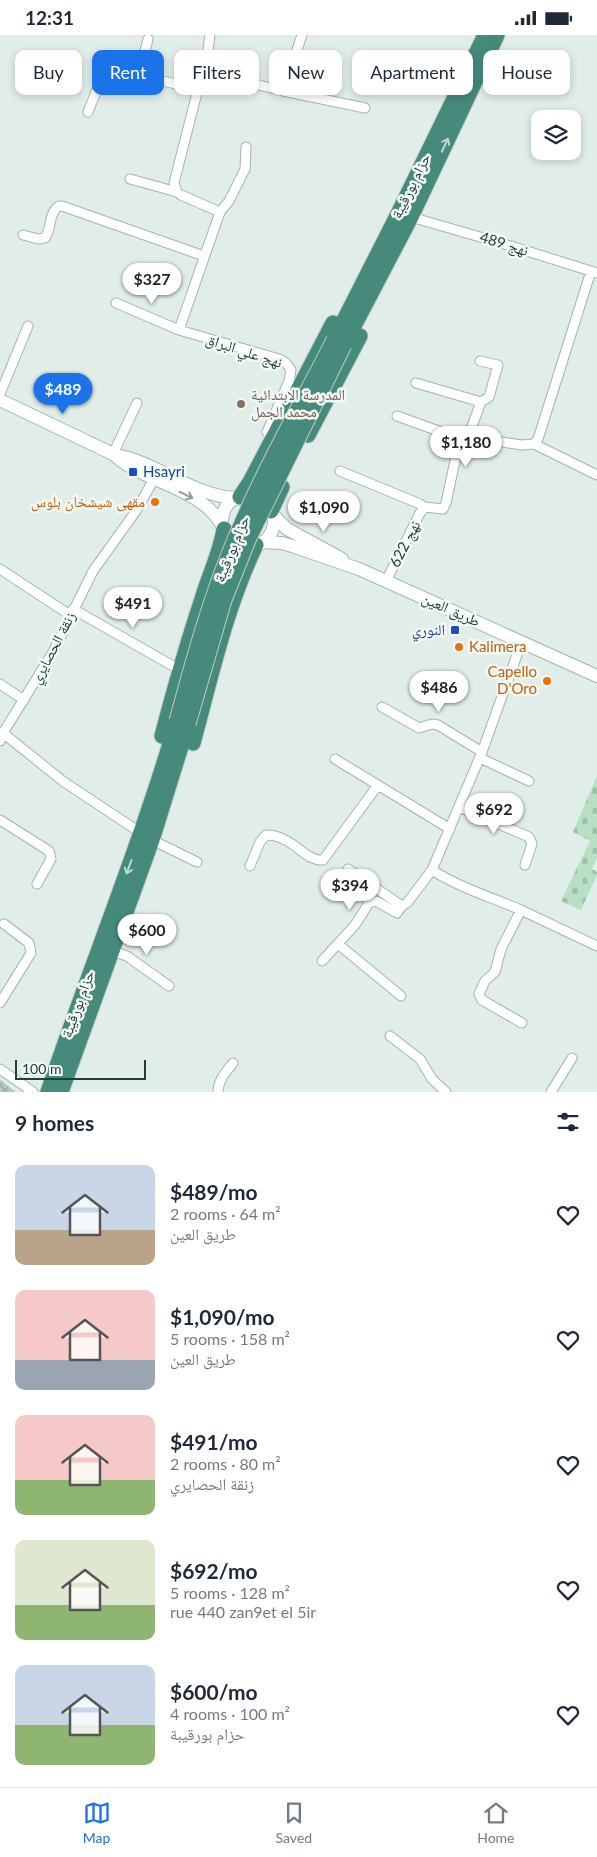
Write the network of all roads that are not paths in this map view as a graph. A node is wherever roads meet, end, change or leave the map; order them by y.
1 (210, 35) edge
2 (302, 35) edge
3 (485, 35) edge
4 (497, 35) edge
5 (148, 39) dead end
6 (145, 50) edge
7 (208, 50) edge
8 (297, 50) edge
9 (95, 95) edge
10 (196, 95) edge
11 (302, 95) edge
12 (365, 108) dead end
13 (88, 112) dead end
14 (246, 147) dead end
15 (130, 179) dead end
16 (177, 192) junction
17 (220, 212) junction
18 (406, 218) junction
19 (23, 235) dead end
20 (204, 256) junction
21 (594, 272) edge
22 (116, 303) dead end
23 (28, 326) dead end
24 (179, 330) junction
25 (480, 361) dead end
26 (416, 383) dead end
27 (0, 394) edge
28 (0, 400) edge
29 (480, 402) junction
30 (137, 403) dead end
31 (397, 416) dead end
32 (273, 438) junction
33 (464, 438) junction
34 (534, 444) junction
35 (113, 454) junction
36 (340, 471) dead end
37 (597, 475) edge
38 (154, 479) junction
39 (238, 497) junction
40 (425, 507) junction
41 (272, 513) junction
42 (223, 527) junction
43 (259, 543) junction
44 (0, 569) edge
45 (359, 569) junction
46 (386, 581) junction
47 (72, 612) junction
48 (522, 641) junction
49 (180, 670) junction
50 (597, 676) edge
51 (0, 683) edge
52 (24, 700) junction
53 (382, 707) dead end
54 (1, 737) edge
55 (481, 755) junction
56 (335, 759) dead end
57 (529, 781) dead end
58 (378, 785) junction
59 (459, 807) junction
60 (0, 820) edge
61 (450, 829) junction
62 (147, 837) junction
63 (196, 862) dead end
64 (250, 865) dead end
65 (526, 865) dead end
66 (348, 869) dead end
67 (432, 870) junction
68 (37, 884) dead end
69 (402, 906) junction
70 (521, 910) junction
71 (4, 924) dead end
72 (338, 944) junction
73 (597, 946) edge
74 (112, 951) junction
75 (322, 961) dead end
76 (169, 986) dead end
77 (401, 996) dead end
78 (0, 1003) edge
79 (522, 1023) dead end
80 (390, 1035) dead end
81 (572, 1058) dead end
82 (233, 1063) dead end
83 (71, 1068) junction
84 (0, 1069) edge
85 (33, 1092) edge
86 (48, 1092) edge
87 (61, 1092) edge
88 (65, 1092) edge
89 (218, 1092) edge
90 (446, 1092) edge
91 (551, 1092) edge

1 - 7 street
2 - 8 street
3 - 18 highway, حزام بورقيبة
18 -> 4 highway, حزام بورقيبة
5 - 6 street
9 - 13 street
10 - 16 street
11 - 12 street
14 - 17 street
15 - 16 street
16 - 17 street
17 - 20 street
18 - 21 street, نهج 489
18 - 32 highway
18 - 41 highway
18 - 62 highway, حزام بورقيبة, bridge
19 - 20 street
20 - 24 street
21 - 34 street
22 - 24 street
23 - 27 street
24 - 32 street, نهج علي البراق
25 - 29 street, نهج 622
26 - 29 street
28 - 35 main road
29 - 33 street, نهج 622
30 - 35 street
31 - 33 street
32 - 39 highway
33 - 34 street
33 - 40 street, نهج 622
34 - 37 street
35 - 38 main road
35 - 39 main road
36 - 40 street, نهج 622
38 -> 42 main road
38 - 47 street, زنقة الحصايري
39 - 41 main road
39 - 42 main road
40 - 46 street, نهج 622
41 - 43 main road
41 - 45 main road, طريق العين
42 - 43 main road
42 - 49 highway
43 - 45 main road, طريق العين
43 - 62 highway
44 - 47 street
45 - 46 main road, طريق العين
46 - 48 main road, طريق العين
47 - 49 street
47 - 52 street, زنقة الحصايري
48 - 50 main road, طريق العين
48 - 55 street
49 - 62 highway
51 - 52 street
52 - 54 street, زنقة الحصايري
53 - 55 street
54 - 62 street
55 - 57 street
55 - 59 street
56 - 58 street
58 - 61 street
58 - 64 street
59 - 61 street
59 - 65 street
60 - 68 street
61 - 67 street
62 - 63 street
62 - 74 highway, حزام بورقيبة
62 -> 86 highway, حزام بورقيبة
66 - 69 street
67 - 69 street
67 - 70 street
69 - 72 street
70 - 73 street
70 - 79 street
71 - 78 street
72 - 75 street
72 - 77 street
74 - 76 street
74 - 83 highway, حزام بورقيبة
80 - 90 street
81 - 91 street
82 - 89 street
83 - 87 highway, حزام بورقيبة
83 - 88 highway
84 - 85 street

